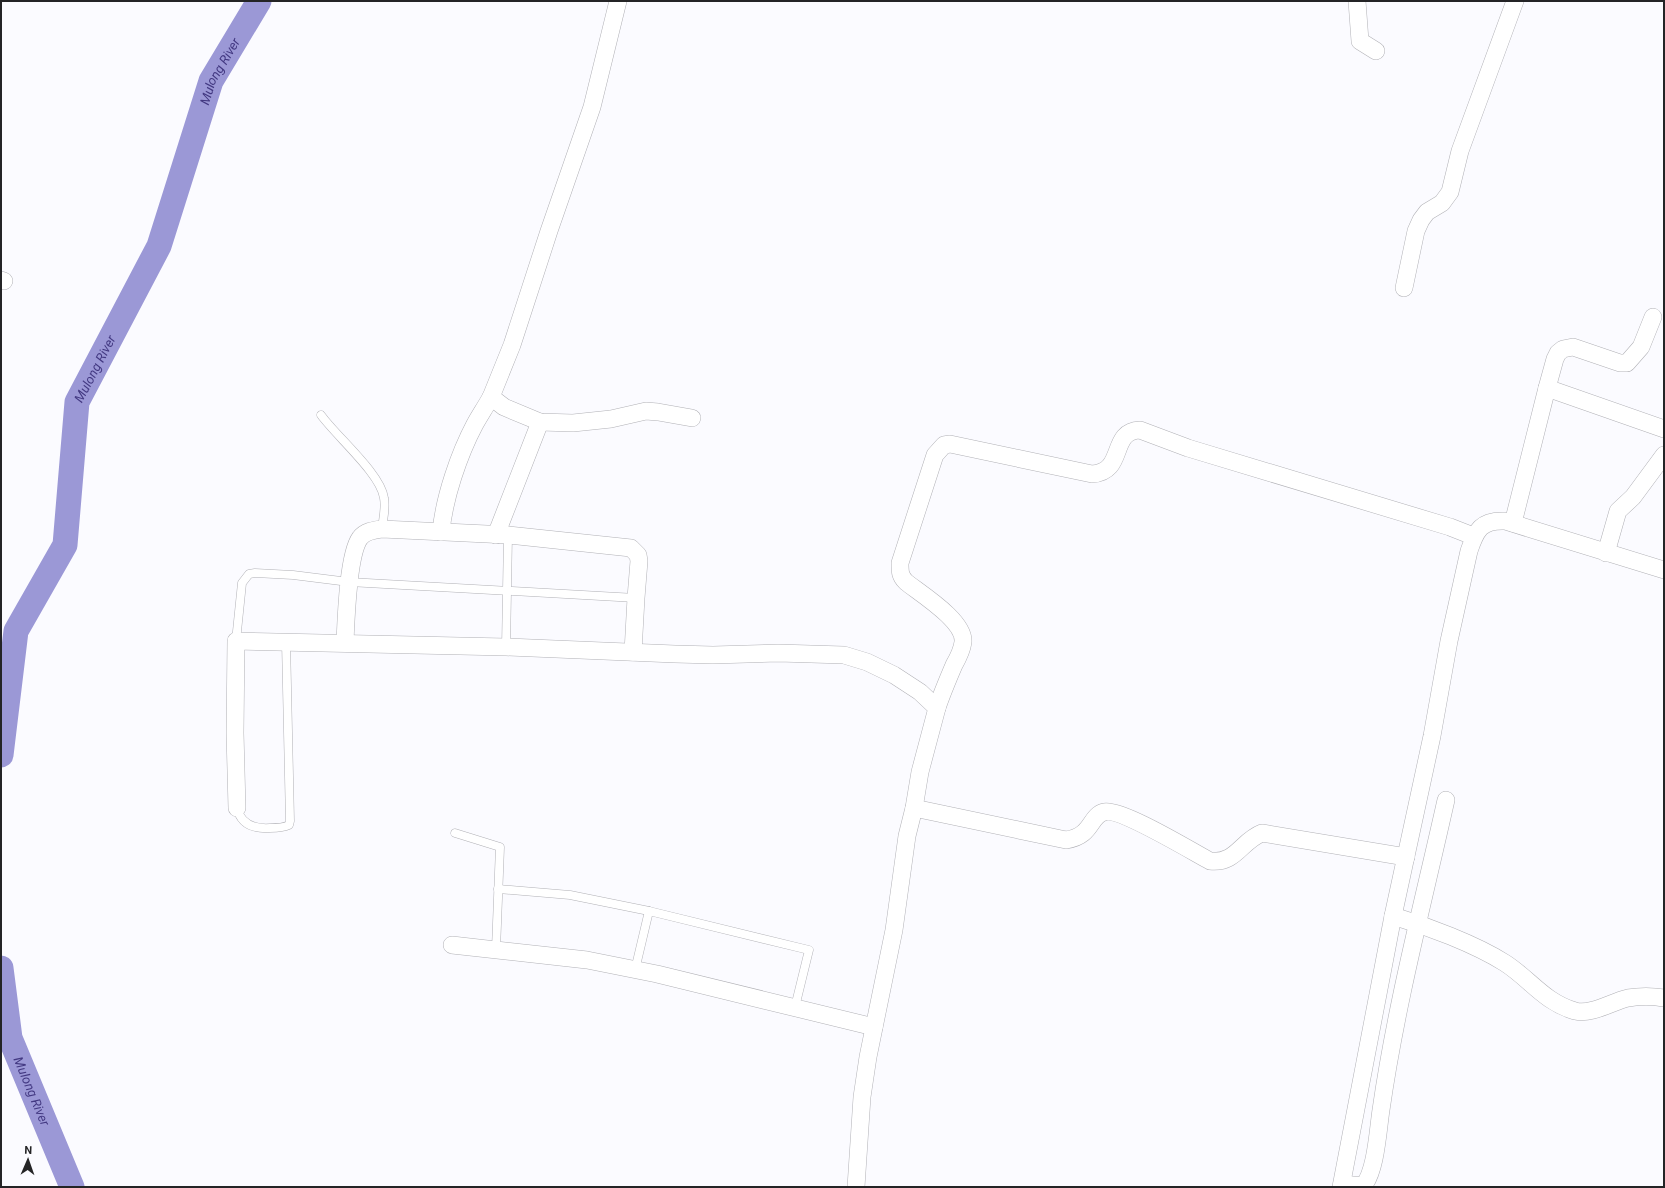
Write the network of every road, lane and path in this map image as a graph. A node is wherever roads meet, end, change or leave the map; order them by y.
1 (618, 1) edge
2 (1357, 1) edge
3 (1515, 1) edge
4 (1376, 51) dead end
5 (1404, 288) dead end
6 (1653, 317) dead end
7 (1546, 388) junction
8 (490, 397) junction
9 (321, 415) dead end
10 (692, 418) dead end
11 (540, 422) junction
12 (1664, 429) edge
13 (1664, 455) edge
14 (1513, 523) junction
15 (382, 529) junction
16 (441, 532) junction
17 (502, 535) junction
18 (1473, 536) junction
19 (1606, 552) junction
20 (1664, 570) edge
21 (349, 582) junction
22 (507, 592) junction
23 (636, 598) junction
24 (236, 641) junction
25 (286, 642) junction
26 (345, 642) junction
27 (506, 647) junction
28 (633, 652) junction
29 (937, 708) junction
30 (1446, 800) dead end
31 (237, 808) joint
32 (914, 808) junction
33 (455, 833) dead end
34 (1406, 857) junction
35 (498, 889) junction
36 (649, 911) junction
37 (1405, 920) junction
38 (452, 945) dead end
39 (496, 949) junction
40 (635, 970) junction
41 (1664, 998) edge
42 (795, 1007) junction
43 (874, 1026) junction
44 (1348, 1186) edge
45 (856, 1187) edge

1 - 8 street
2 - 4 street
3 - 5 street
6 - 7 street
7 - 12 street
7 - 14 street
8 - 11 street
8 - 16 street
9 - 15 lane
10 - 11 street
11 - 17 street
13 - 19 street
14 - 18 street
14 - 19 street
15 - 16 street
15 - 21 street
16 - 17 street
17 - 22 lane
17 - 23 street
18 - 29 street
18 - 34 street
19 - 20 street
21 - 22 lane
21 - 24 lane
21 - 26 street
22 - 23 lane
22 - 27 lane
23 - 28 street
24 - 25 street
24 - 31 street
25 - 26 street
25 - 31 lane
26 - 27 street
27 - 28 street
28 - 29 street
29 - 32 street
30 - 37 street
32 - 34 street
32 - 43 street
33 - 35 lane
34 - 37 street
35 - 36 lane
35 - 39 lane
36 - 40 lane
36 - 42 lane
37 - 41 street
37 - 44 street
37 - 44 street
38 - 39 street
39 - 40 street
40 - 42 street
42 - 43 street
43 - 45 street

